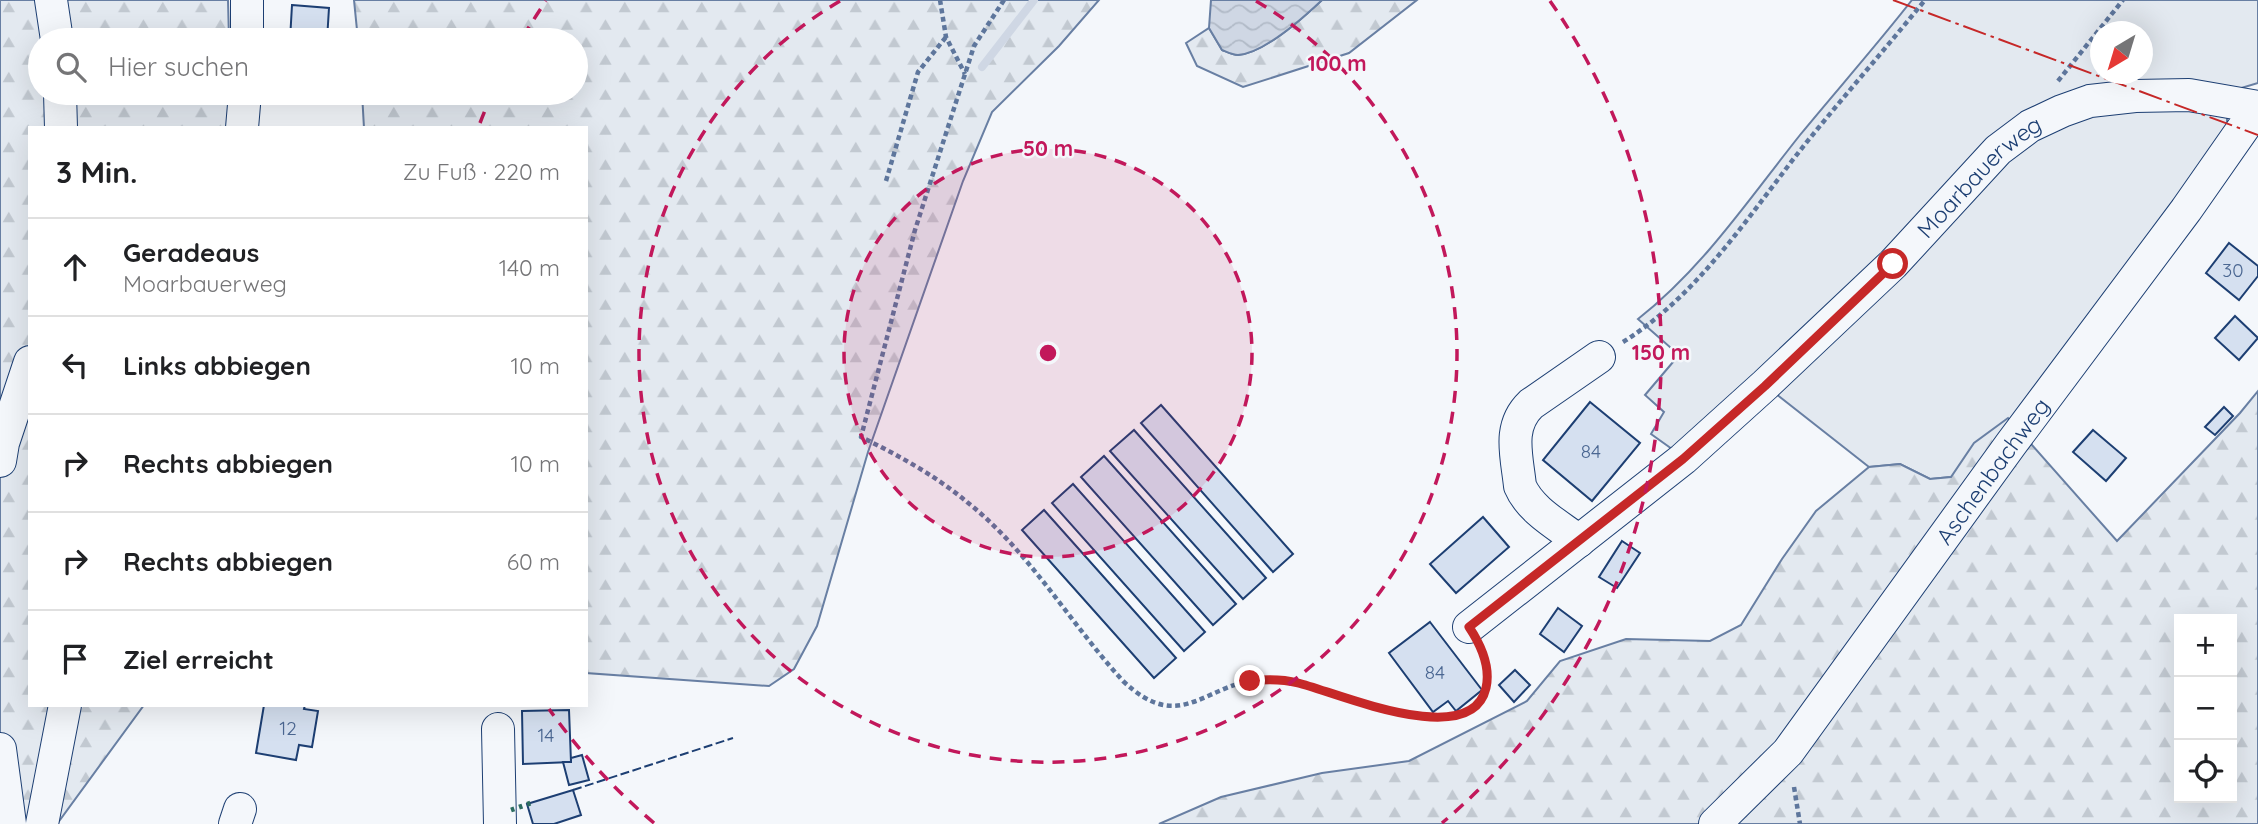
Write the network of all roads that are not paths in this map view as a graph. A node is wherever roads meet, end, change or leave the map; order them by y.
1 (51, 0) edge
2 (247, 0) edge
3 (55, 28) edge
4 (247, 28) edge
5 (60, 105) edge
6 (245, 105) edge
7 (2258, 107) edge
8 (61, 126) edge
9 (242, 126) edge
10 (1599, 357) road end
11 (28, 368) edge
12 (0, 461) edge
13 (1579, 541) junction
14 (1469, 627) road end
15 (65, 707) edge
16 (498, 729) dead end
17 (0, 749) edge
18 (10, 824) edge
19 (42, 824) edge
20 (500, 824) edge
21 (1715, 824) edge

1 - 3 street
2 - 4 street
5 - 8 street
6 - 9 street
7 - 13 street, Moarbauerweg
7 - 21 street, Aschenbachweg
10 - 13 street
11 - 12 street
13 - 14 street, Moarbauerweg
15 - 19 street
16 - 20 street
17 - 18 street

